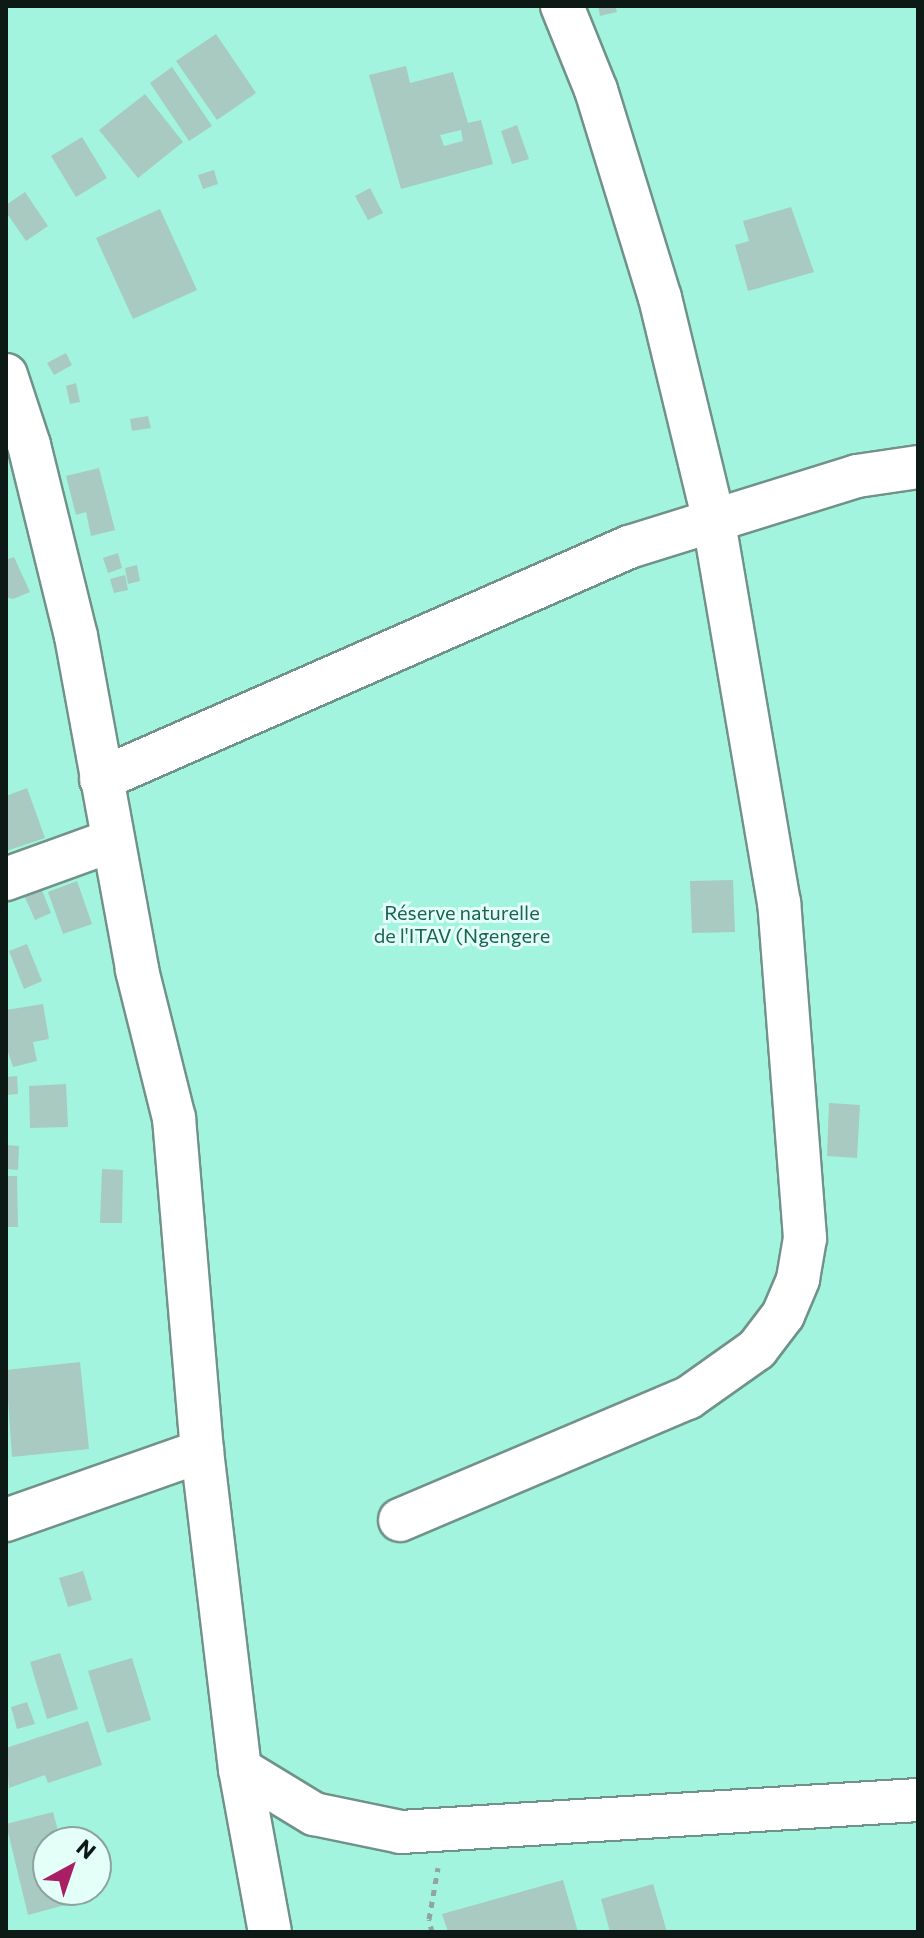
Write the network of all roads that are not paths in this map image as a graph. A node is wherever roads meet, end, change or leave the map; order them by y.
1 (562, 6) edge
2 (6, 375) edge
3 (18, 449) edge
4 (918, 467) edge
5 (714, 521) junction
6 (101, 779) junction
7 (111, 841) junction
8 (6, 879) edge
9 (202, 1451) junction
10 (6, 1520) edge
11 (400, 1520) dead end
12 (240, 1769) junction
13 (918, 1800) edge
14 (270, 1932) edge

1 - 5 street
2 - 3 street
3 - 6 street
4 - 5 street
5 - 6 street
5 - 11 street
6 - 7 street
7 - 8 street
7 - 9 street
9 - 10 street
9 - 12 street
12 - 13 street
12 - 14 street

